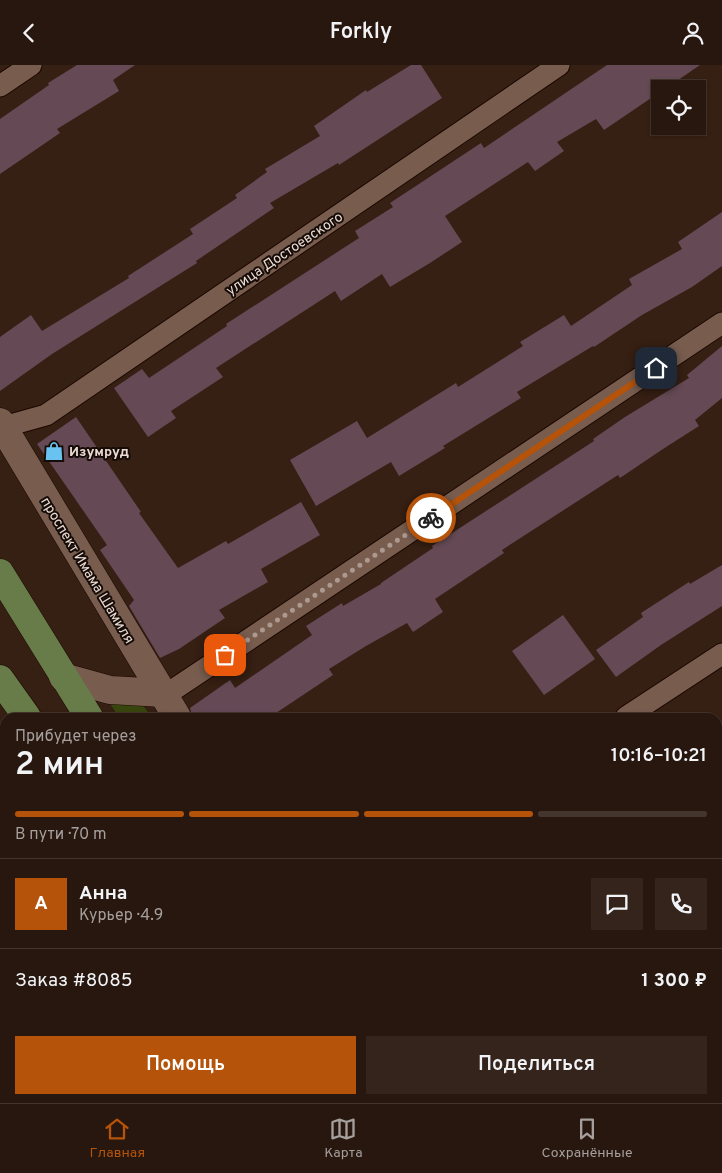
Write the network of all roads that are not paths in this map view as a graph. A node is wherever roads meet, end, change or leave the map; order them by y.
1 (31, 65) edge
2 (559, 65) edge
3 (0, 86) edge
4 (722, 323) edge
5 (1, 426) edge
6 (0, 573) edge
7 (722, 654) edge
8 (64, 677) junction
9 (0, 679) edge
10 (163, 693) junction
11 (0, 703) edge
12 (14, 713) edge
13 (24, 713) edge
14 (86, 713) edge
15 (175, 713) edge
16 (632, 713) edge

1 - 3 street
2 - 5 street, улица Достоевского
4 - 10 street
5 - 10 main road, проспект Имама Шамиля
6 - 8 main road
7 - 16 street
8 - 10 main road
8 - 14 main road
9 - 13 main road
10 - 15 main road, проспект Имама Шамиля
11 - 12 main road

